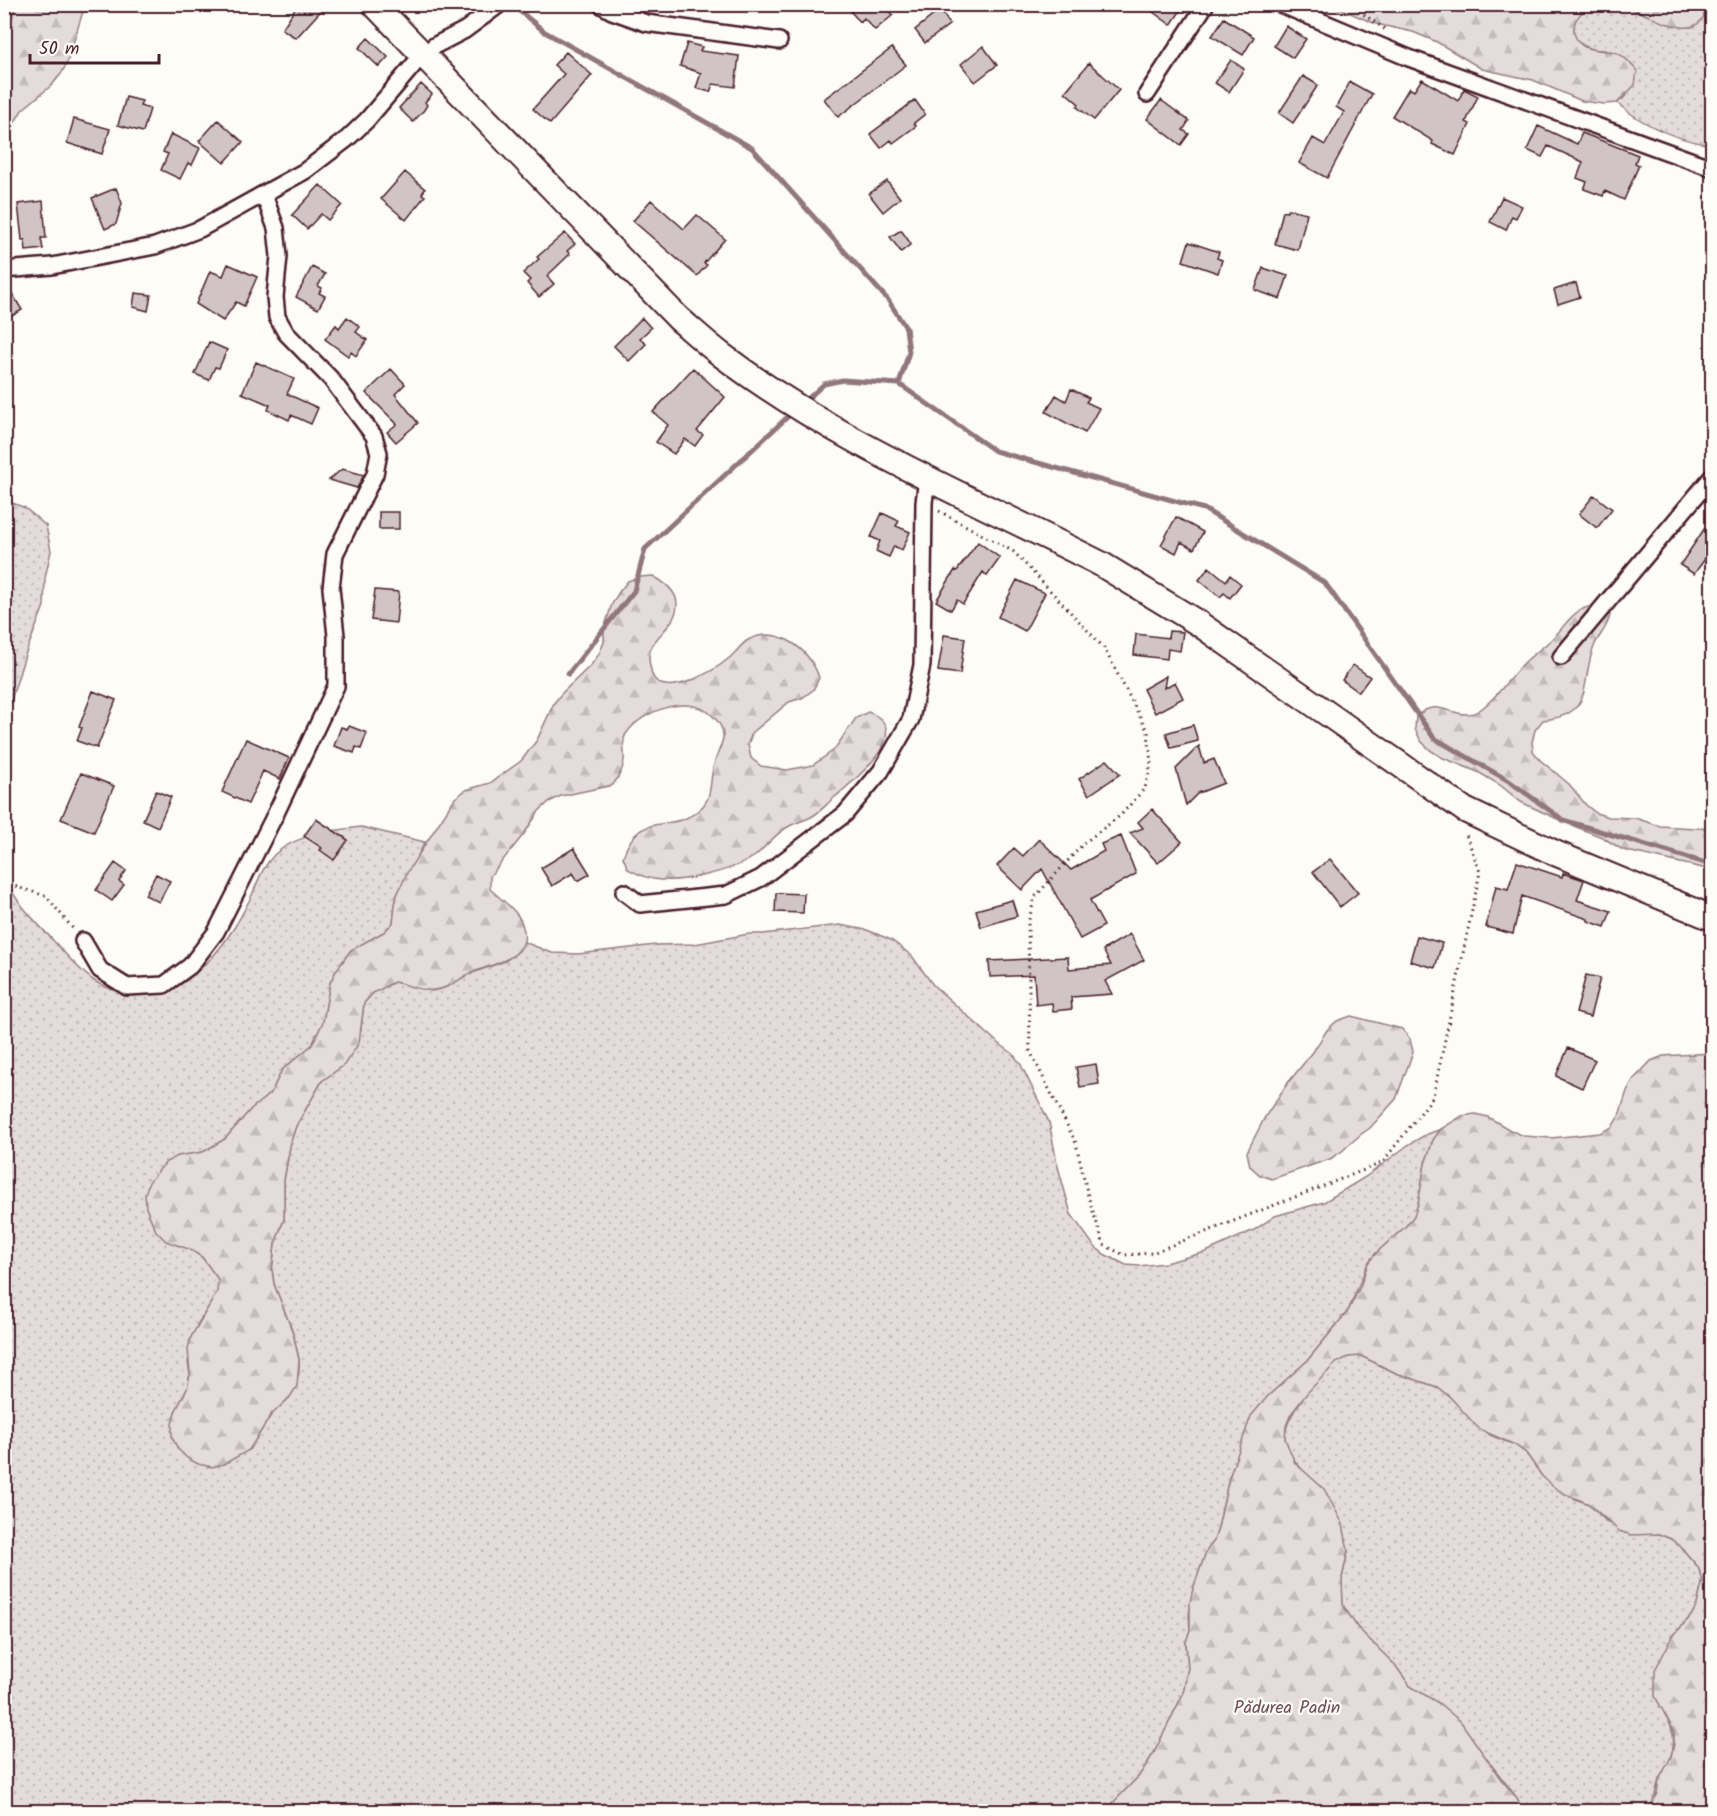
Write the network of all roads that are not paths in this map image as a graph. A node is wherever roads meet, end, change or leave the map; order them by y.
1 (374, 4) edge
2 (395, 4) edge
3 (600, 4) edge
4 (1206, 4) edge
5 (1280, 4) edge
6 (497, 7) edge
7 (779, 40) dead end
8 (428, 50) junction
9 (1147, 94) dead end
10 (1713, 168) edge
11 (264, 195) junction
12 (4, 270) edge
13 (812, 406) junction
14 (927, 477) junction
15 (1713, 477) edge
16 (1561, 657) dead end
17 (624, 892) dead end
18 (1713, 901) edge
19 (1713, 918) edge
20 (83, 940) road end

1 - 8 main road
2 - 8 main road
3 - 7 street
4 - 9 street
5 - 10 street
6 - 8 street
8 - 11 street
8 - 13 main road
11 - 12 street
11 - 20 street
13 - 14 main road
13 - 18 main road
14 - 17 street
14 - 19 main road
15 - 16 street

